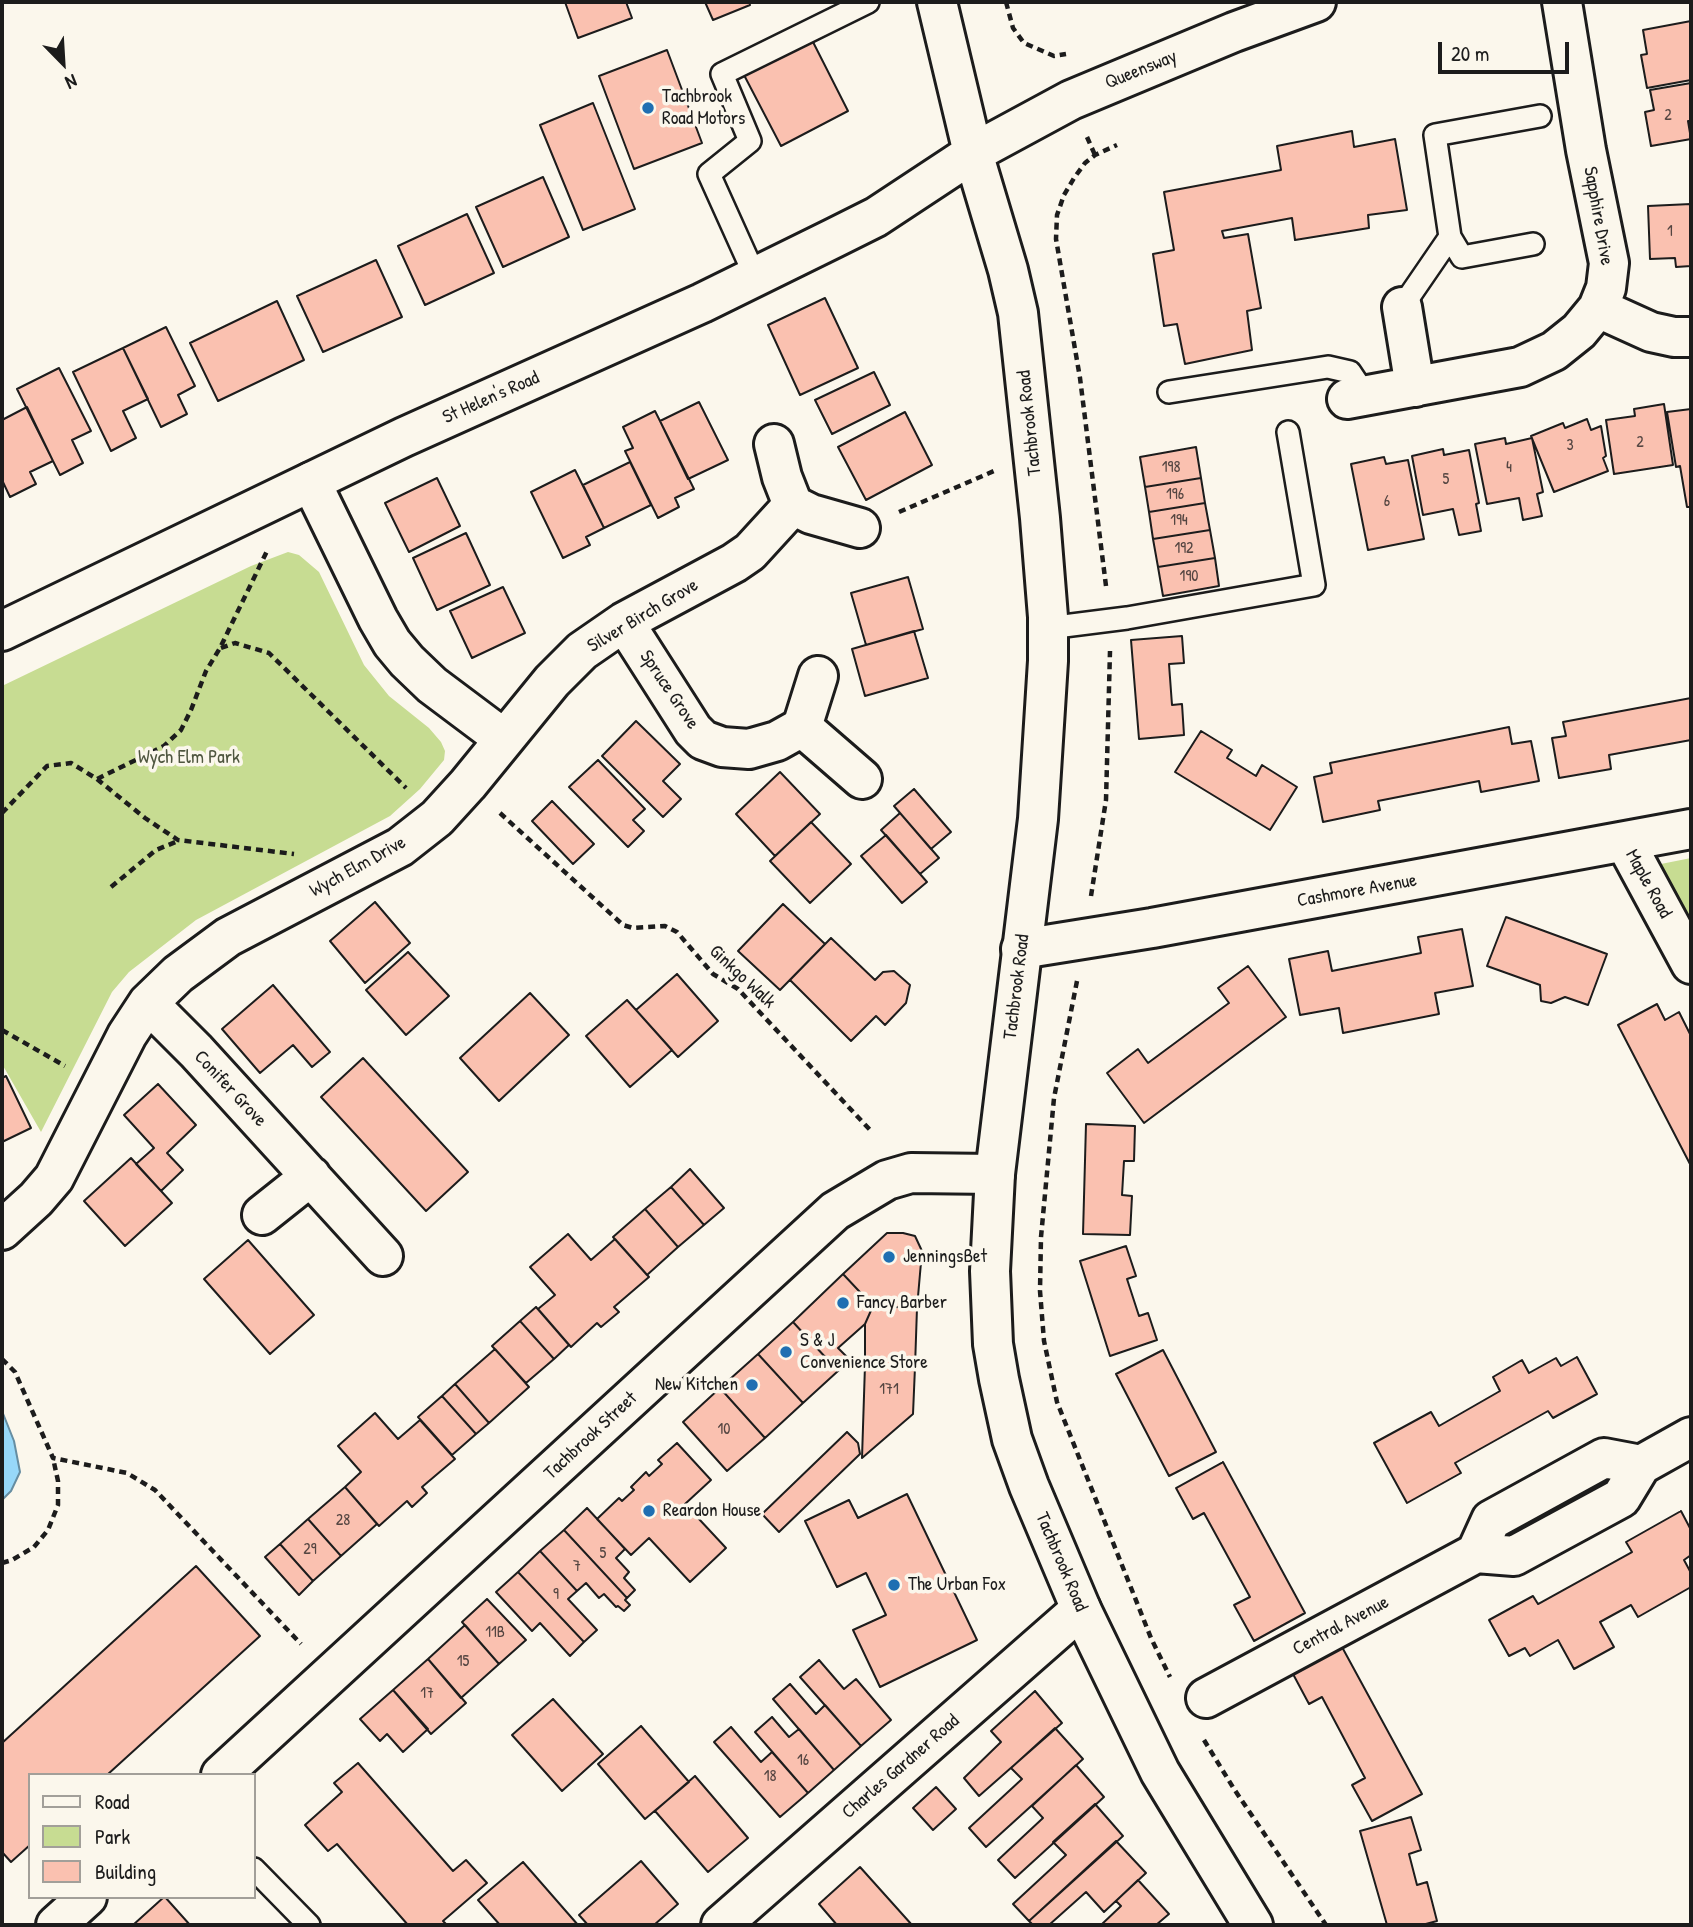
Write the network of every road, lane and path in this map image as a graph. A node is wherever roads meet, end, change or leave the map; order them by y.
1 (868, 2) edge
2 (937, 2) edge
3 (1006, 2) edge
4 (1316, 2) edge
5 (1562, 2) edge
6 (1054, 56) dead end
7 (1540, 116) dead end
8 (1117, 145) dead end
9 (1092, 147) dead end
10 (973, 153) junction
11 (1095, 155) junction
12 (1450, 237) junction
13 (1533, 244) dead end
14 (1060, 258) dead end
15 (755, 276) junction
16 (1402, 307) joint
17 (1598, 308) junction
18 (1691, 337) edge
19 (1415, 387) junction
20 (1169, 391) dead end
21 (1357, 397) joint
22 (1288, 432) dead end
23 (774, 444) dead end
24 (995, 471) dead end
25 (311, 482) junction
26 (793, 505) junction
27 (895, 514) dead end
28 (860, 528) dead end
29 (268, 548) dead end
30 (624, 622) junction
31 (1048, 628) junction
32 (2, 631) edge
33 (220, 648) junction
34 (818, 677) dead end
35 (802, 727) junction
36 (504, 739) junction
37 (97, 779) junction
38 (862, 779) dead end
39 (411, 792) dead end
40 (497, 810) dead end
41 (2, 813) edge
42 (1691, 829) edge
43 (178, 841) junction
44 (1625, 842) junction
45 (302, 855) dead end
46 (111, 887) dead end
47 (1021, 949) junction
48 (1691, 964) edge
49 (1074, 997) dead end
50 (148, 1003) junction
51 (2, 1030) edge
52 (70, 1068) dead end
53 (872, 1132) dead end
54 (995, 1174) junction
55 (311, 1176) junction
56 (262, 1216) dead end
57 (2, 1230) edge
58 (383, 1256) dead end
59 (2, 1359) edge
60 (1691, 1437) edge
61 (53, 1458) junction
62 (2, 1563) edge
63 (1081, 1609) junction
64 (304, 1647) dead end
65 (1171, 1679) dead end
66 (1206, 1698) dead end
67 (1203, 1737) dead end
68 (223, 1773) edge
69 (256, 1871) edge
70 (85, 1899) edge
71 (56, 1925) edge
72 (309, 1925) edge
73 (721, 1925) edge
74 (1253, 1925) edge
75 (1326, 1925) edge

1 - 15 lane
2 - 10 street, Tachbrook Road
3 - 6 path
4 - 10 street, Queensway
5 - 17 street, Sapphire Drive
7 - 12 lane
8 - 11 path
9 - 11 path
10 - 15 street, St Helen's Road
10 - 31 street, Tachbrook Road
11 - 14 path
12 - 13 lane
12 - 16 lane
15 - 25 street, St Helen's Road
16 - 19 street
17 - 18 street
17 - 19 street, Sapphire Drive
19 - 21 street, Sapphire Drive
20 - 21 lane
22 - 31 lane
23 - 26 street
24 - 27 path
25 - 32 street, St Helen's Road
25 - 36 street
26 - 28 street
26 - 30 street, Silver Birch Grove
29 - 33 path
30 - 35 street, Spruce Grove
30 - 36 street, Silver Birch Grove
31 - 47 street, Tachbrook Road
33 - 37 path
33 - 39 path
34 - 35 street
35 - 38 street
36 - 50 street, Wych Elm Drive
37 - 41 path
37 - 43 path
40 - 53 path, Ginkgo Walk
42 - 44 street, Cashmore Avenue
43 - 45 path
43 - 46 path
44 - 47 street, Cashmore Avenue
44 - 48 street, Maple Road
47 - 54 street, Tachbrook Road
49 - 65 path
50 - 55 street, Conifer Grove
50 - 57 street, Wych Elm Drive
51 - 52 path
54 - 63 street, Tachbrook Road
54 - 68 street, Tachbrook Street
55 - 56 street
55 - 58 street, Conifer Grove
59 - 61 path
60 - 66 street, Central Avenue
61 - 62 path
61 - 64 path
63 - 73 street, Charles Gardner Road
63 - 74 street, Tachbrook Road
67 - 75 path
69 - 72 lane
70 - 71 street

